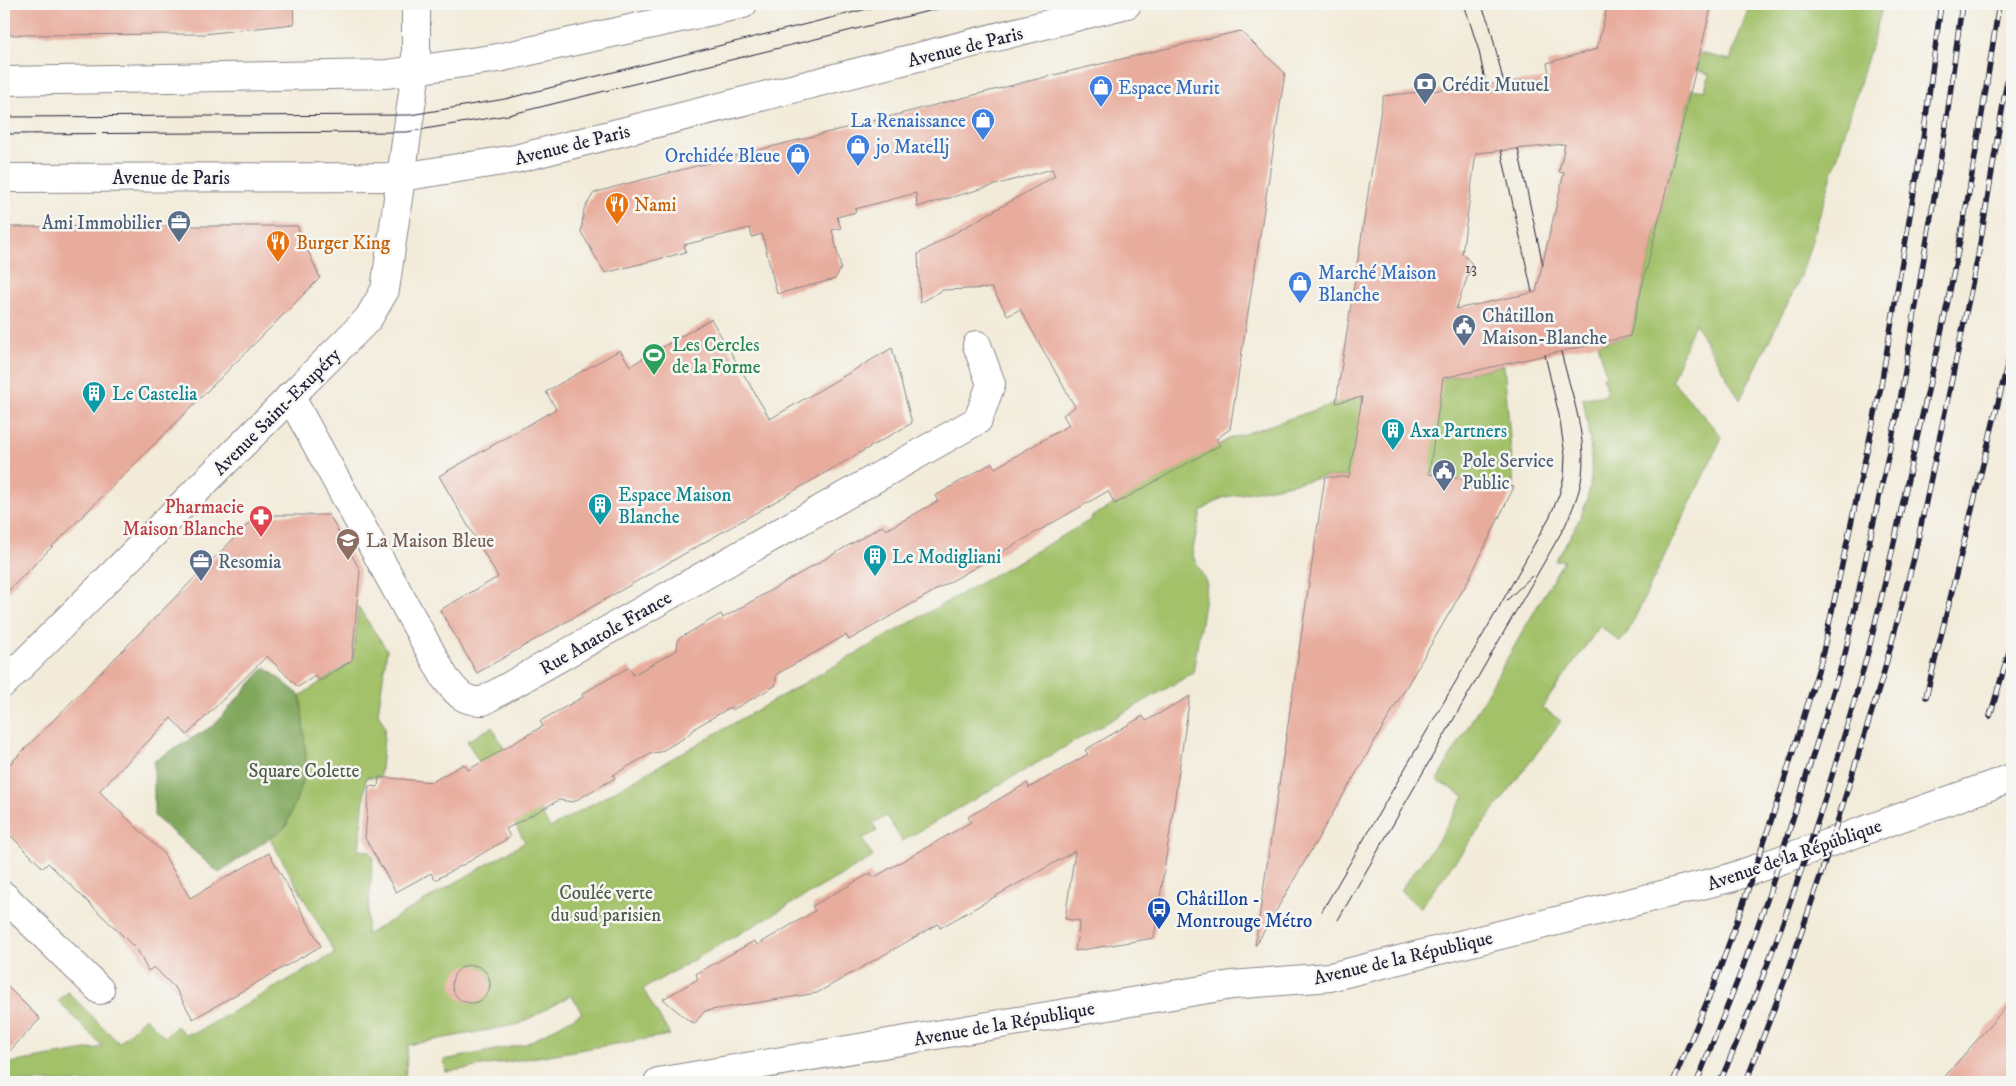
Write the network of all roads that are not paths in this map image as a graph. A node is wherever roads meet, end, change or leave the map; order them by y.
1 (416, 4) edge
2 (743, 4) edge
3 (1127, 4) edge
4 (416, 71) junction
5 (4, 81) edge
6 (401, 177) junction
7 (4, 178) edge
8 (977, 345) dead end
9 (290, 396) junction
10 (4, 683) edge
11 (2012, 778) edge
12 (4, 896) edge
13 (100, 990) dead end
14 (658, 1082) edge

1 - 4 street, Avenue Saint-Exupéry
2 - 4 street
3 - 6 street, Avenue de Paris
4 - 5 street
4 - 6 street, Avenue Saint-Exupéry
6 - 7 street, Avenue de Paris
6 - 9 street, Avenue Saint-Exupéry
8 - 9 street, Rue Anatole France
9 - 10 street, Avenue Saint-Exupéry
11 - 14 street, Avenue de la République
12 - 13 street

